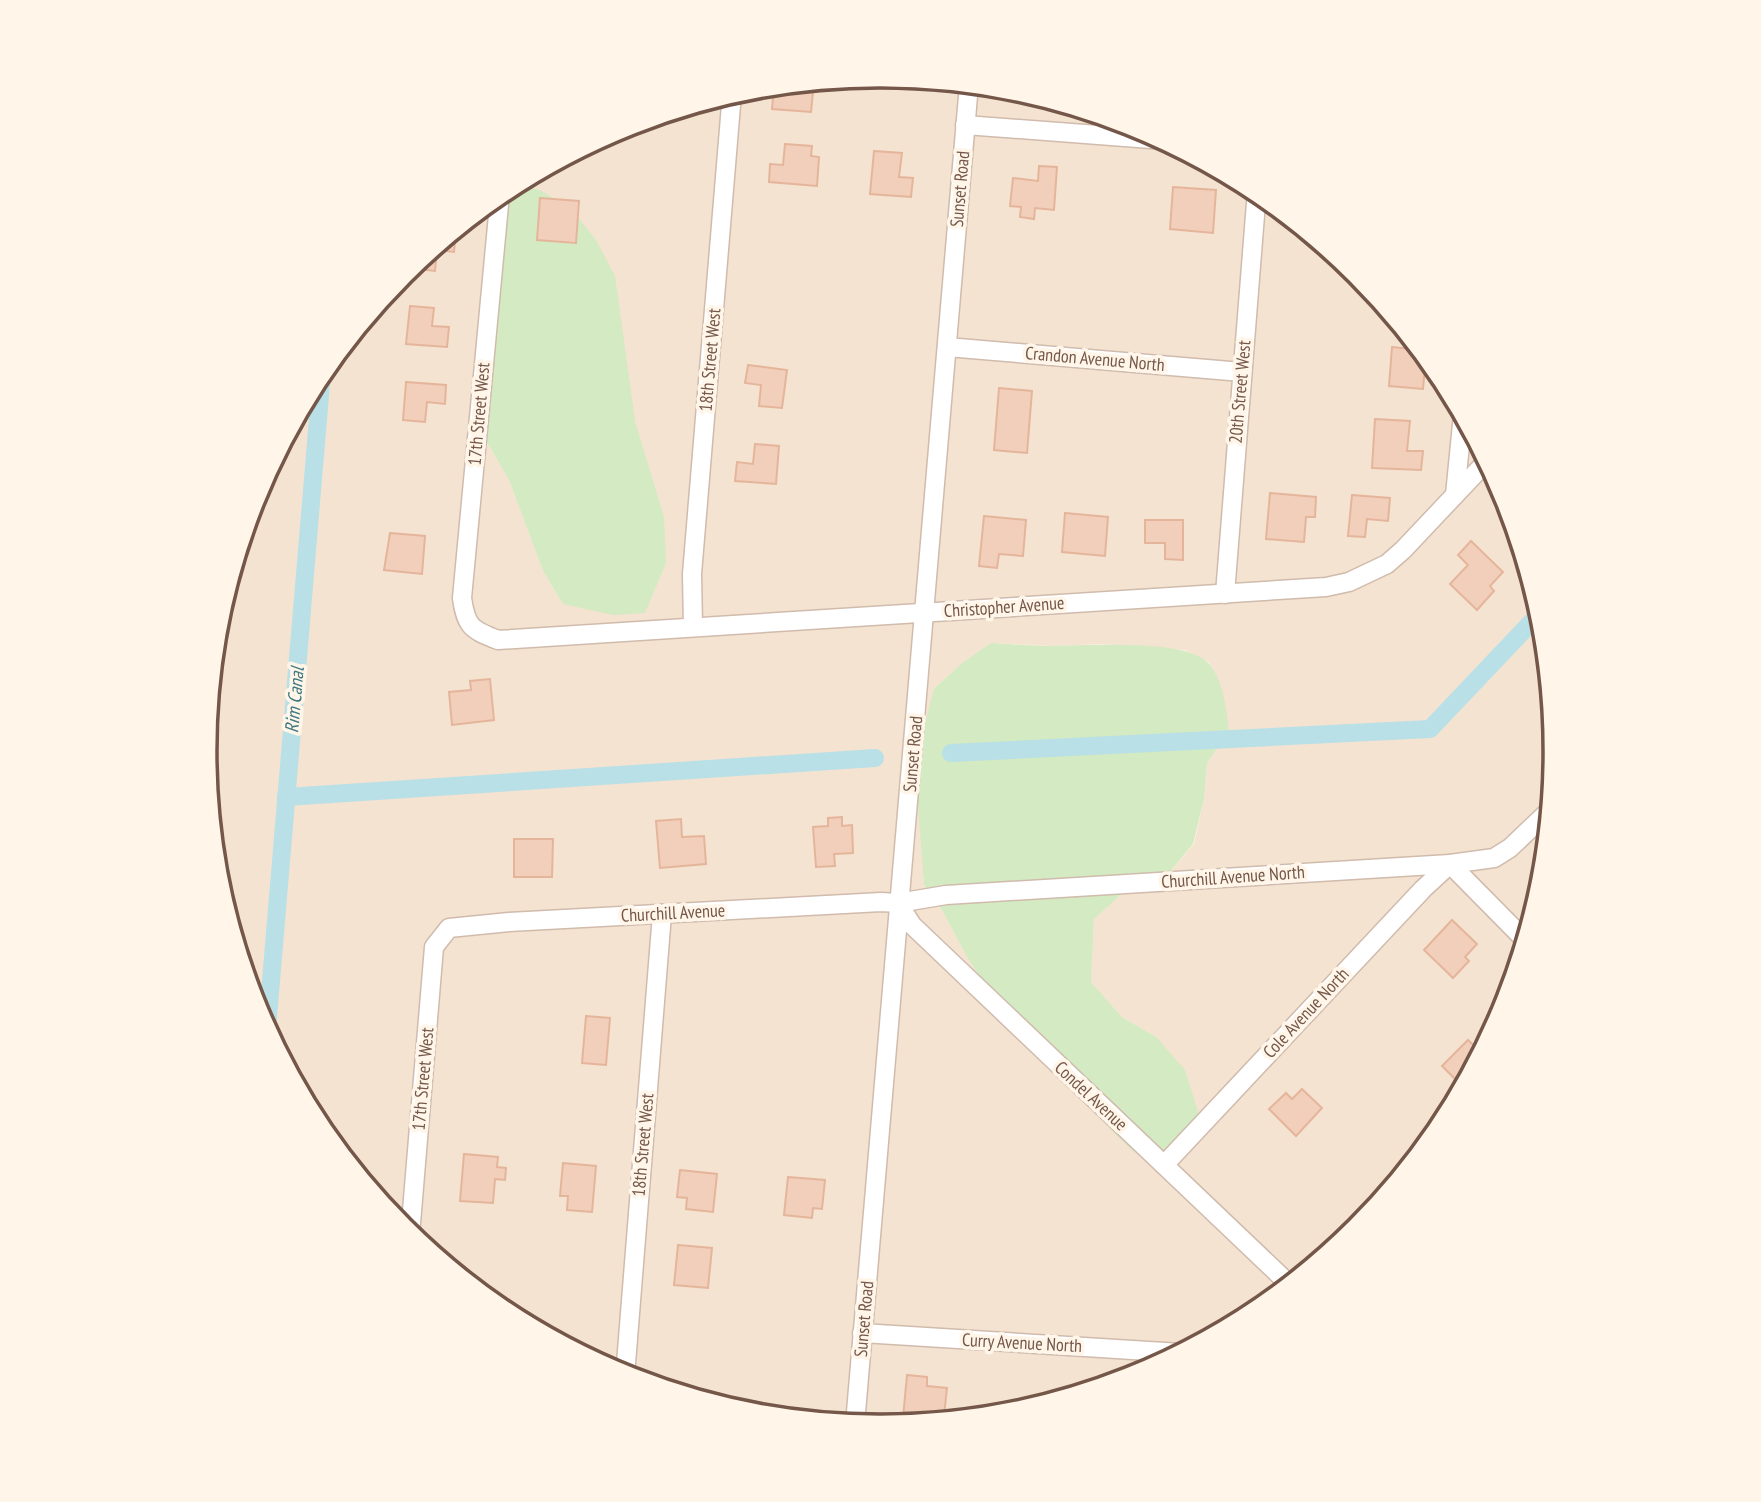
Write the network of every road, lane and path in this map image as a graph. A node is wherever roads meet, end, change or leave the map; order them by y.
1 (968, 93) edge
2 (731, 105) edge
3 (965, 125) junction
4 (1133, 138) edge
5 (1256, 204) edge
6 (499, 209) edge
7 (947, 347) junction
8 (1242, 372) junction
9 (1461, 431) edge
10 (1480, 468) edge
11 (1455, 495) junction
12 (1225, 594) junction
13 (925, 612) junction
14 (692, 627) junction
15 (474, 631) joint
16 (1540, 819) edge
17 (1450, 864) junction
18 (898, 903) junction
19 (662, 914) junction
20 (449, 928) joint
21 (1518, 934) edge
22 (1164, 1165) junction
23 (411, 1220) edge
24 (1283, 1278) edge
25 (862, 1333) junction
26 (1161, 1352) edge
27 (626, 1364) edge
28 (857, 1413) edge

1 - 3 street, Sunset Road
2 - 14 street, 18th Street West
3 - 4 street
3 - 7 street, Sunset Road
5 - 8 street, 20th Street West
6 - 15 street, 17th Street West
7 - 8 street, Crandon Avenue North
7 - 13 street, Sunset Road
8 - 12 street, 20th Street West
9 - 11 street
10 - 11 street, Christopher Avenue
11 - 12 street, Christopher Avenue
12 - 13 street, Christopher Avenue
13 - 14 street, Christopher Avenue
13 - 18 street, Sunset Road
14 - 15 street, Christopher Avenue
16 - 17 street, Churchill Avenue North
17 - 18 street, Churchill Avenue North
17 - 21 street
17 - 22 street, Cole Avenue North
18 - 19 street, Churchill Avenue
18 - 22 street, Condel Avenue
18 - 25 street, Sunset Road
19 - 20 street, Churchill Avenue
19 - 27 street, 18th Street West
20 - 23 street, 17th Street West
22 - 24 street, Condel Avenue
25 - 26 street, Curry Avenue North
25 - 28 street, Sunset Road

